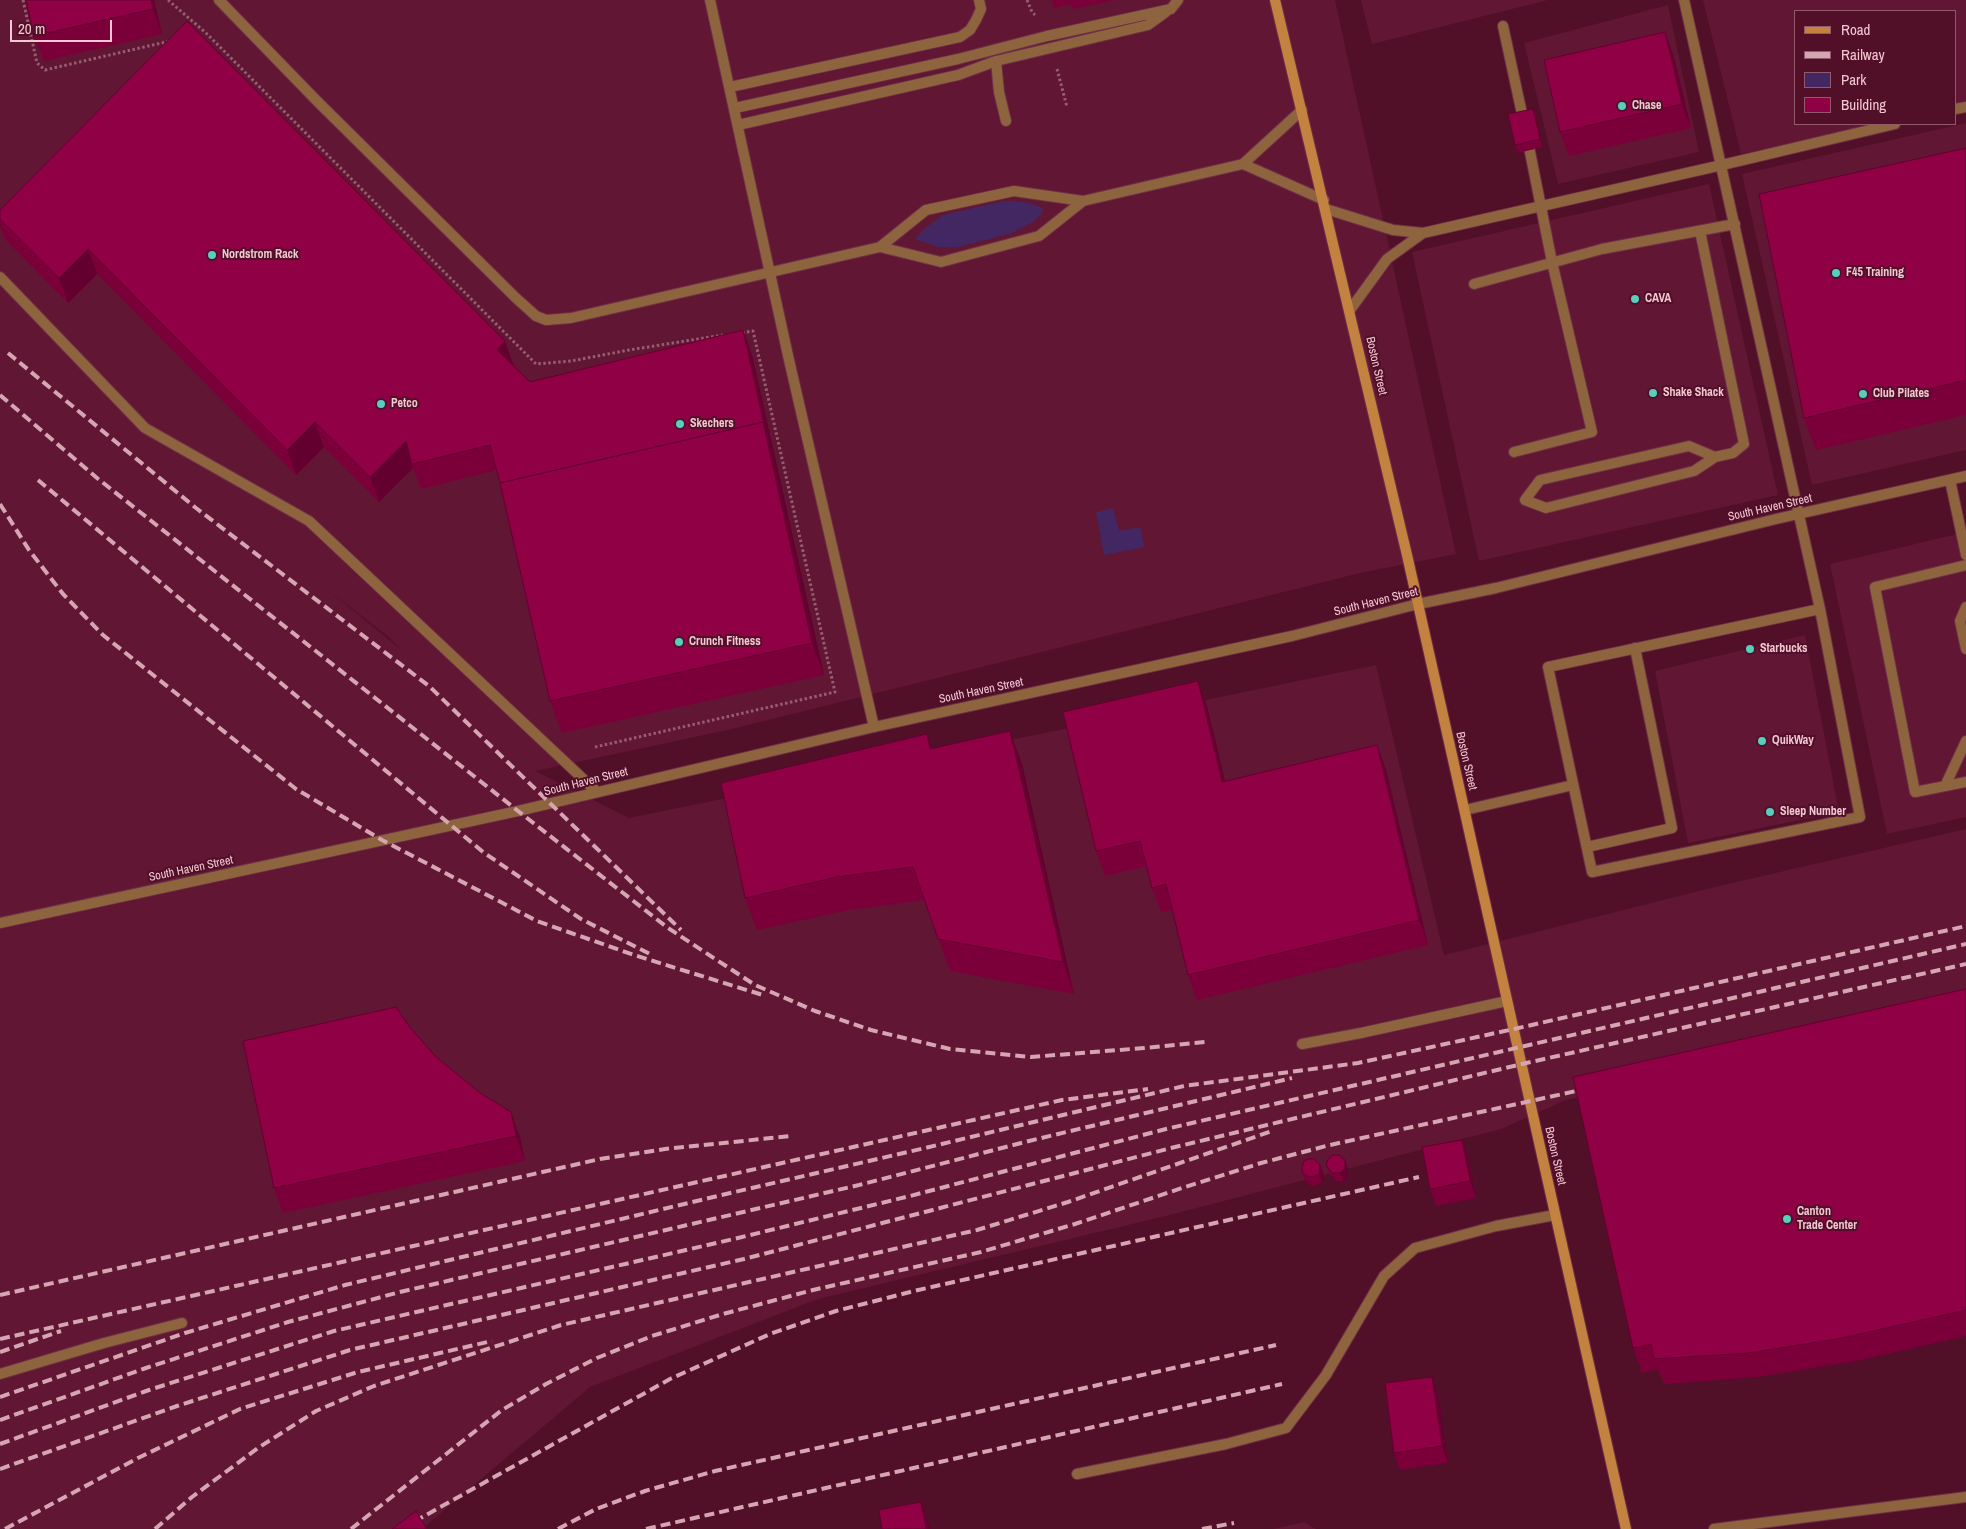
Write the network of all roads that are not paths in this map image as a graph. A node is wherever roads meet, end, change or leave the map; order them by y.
1 (219, 0) edge
2 (710, 0) edge
3 (978, 0) edge
4 (1178, 0) edge
5 (1275, 0) edge
6 (1684, 0) edge
7 (1171, 9) junction
8 (1503, 26) dead end
9 (996, 61) junction
10 (730, 87) junction
11 (734, 108) junction
12 (1302, 110) junction
13 (1006, 121) dead end
14 (738, 125) junction
15 (1891, 125) edge
16 (1243, 164) junction
17 (1722, 165) junction
18 (1083, 201) junction
19 (1325, 205) junction
20 (1542, 206) junction
21 (1735, 224) junction
22 (1700, 231) junction
23 (1423, 233) junction
24 (880, 247) junction
25 (1552, 262) junction
26 (770, 273) junction
27 (0, 277) edge
28 (1474, 284) dead end
29 (1350, 310) junction
30 (1514, 452) dead end
31 (1715, 457) junction
32 (1966, 476) edge
33 (1950, 480) junction
34 (1799, 514) junction
35 (1966, 555) edge
36 (1966, 565) edge
37 (1418, 604) junction
38 (1966, 607) edge
39 (1820, 609) junction
40 (1635, 648) junction
41 (1966, 649) edge
42 (874, 727) junction
43 (1966, 740) edge
44 (1966, 782) edge
45 (1574, 785) junction
46 (1945, 786) junction
47 (597, 792) junction
48 (1465, 810) junction
49 (1587, 847) junction
50 (0, 923) edge
51 (1507, 1001) junction
52 (1302, 1044) dead end
53 (1555, 1215) junction
54 (182, 1323) dead end
55 (0, 1374) edge
56 (1077, 1474) dead end
57 (1966, 1496) edge
58 (1626, 1529) edge
59 (1714, 1529) edge

1 - 26 street
2 - 10 street
3 - 10 street
4 - 7 street
5 - 12 main road, Boston Street
6 - 17 street
7 - 9 street
7 - 11 street
8 - 20 street
9 - 13 street
9 - 14 street
10 - 11 street
11 - 14 street
12 - 16 street
12 - 19 main road, Boston Street
14 - 26 street
15 - 17 street
16 - 18 street
16 - 19 street
17 - 20 street
17 - 21 street
18 - 24 street
18 - 24 street
19 - 23 street
19 - 29 main road, Boston Street
20 - 23 street
20 - 25 street
21 - 22 street
21 - 34 street
22 - 25 street
22 - 31 street
23 - 29 street
24 - 26 street
25 - 28 street
25 - 30 street
26 - 42 street
27 - 47 street
29 - 37 main road, Boston Street
31 - 31 street
32 - 33 street, South Haven Street
33 - 34 street, South Haven Street
33 - 35 street
34 - 37 street, South Haven Street
34 - 39 street
36 - 46 street
37 - 42 street, South Haven Street
37 - 48 main road, Boston Street
38 - 41 street
39 - 40 street
39 - 49 street
40 - 45 street
40 - 49 street
42 - 47 street, South Haven Street
43 - 46 street
44 - 46 street
45 - 48 street
45 - 49 street
47 - 50 street, South Haven Street
48 - 51 main road, Boston Street
51 - 52 street
51 - 53 main road, Boston Street
53 - 56 street
53 - 58 main road, Boston Street
54 - 55 street
57 - 59 street

